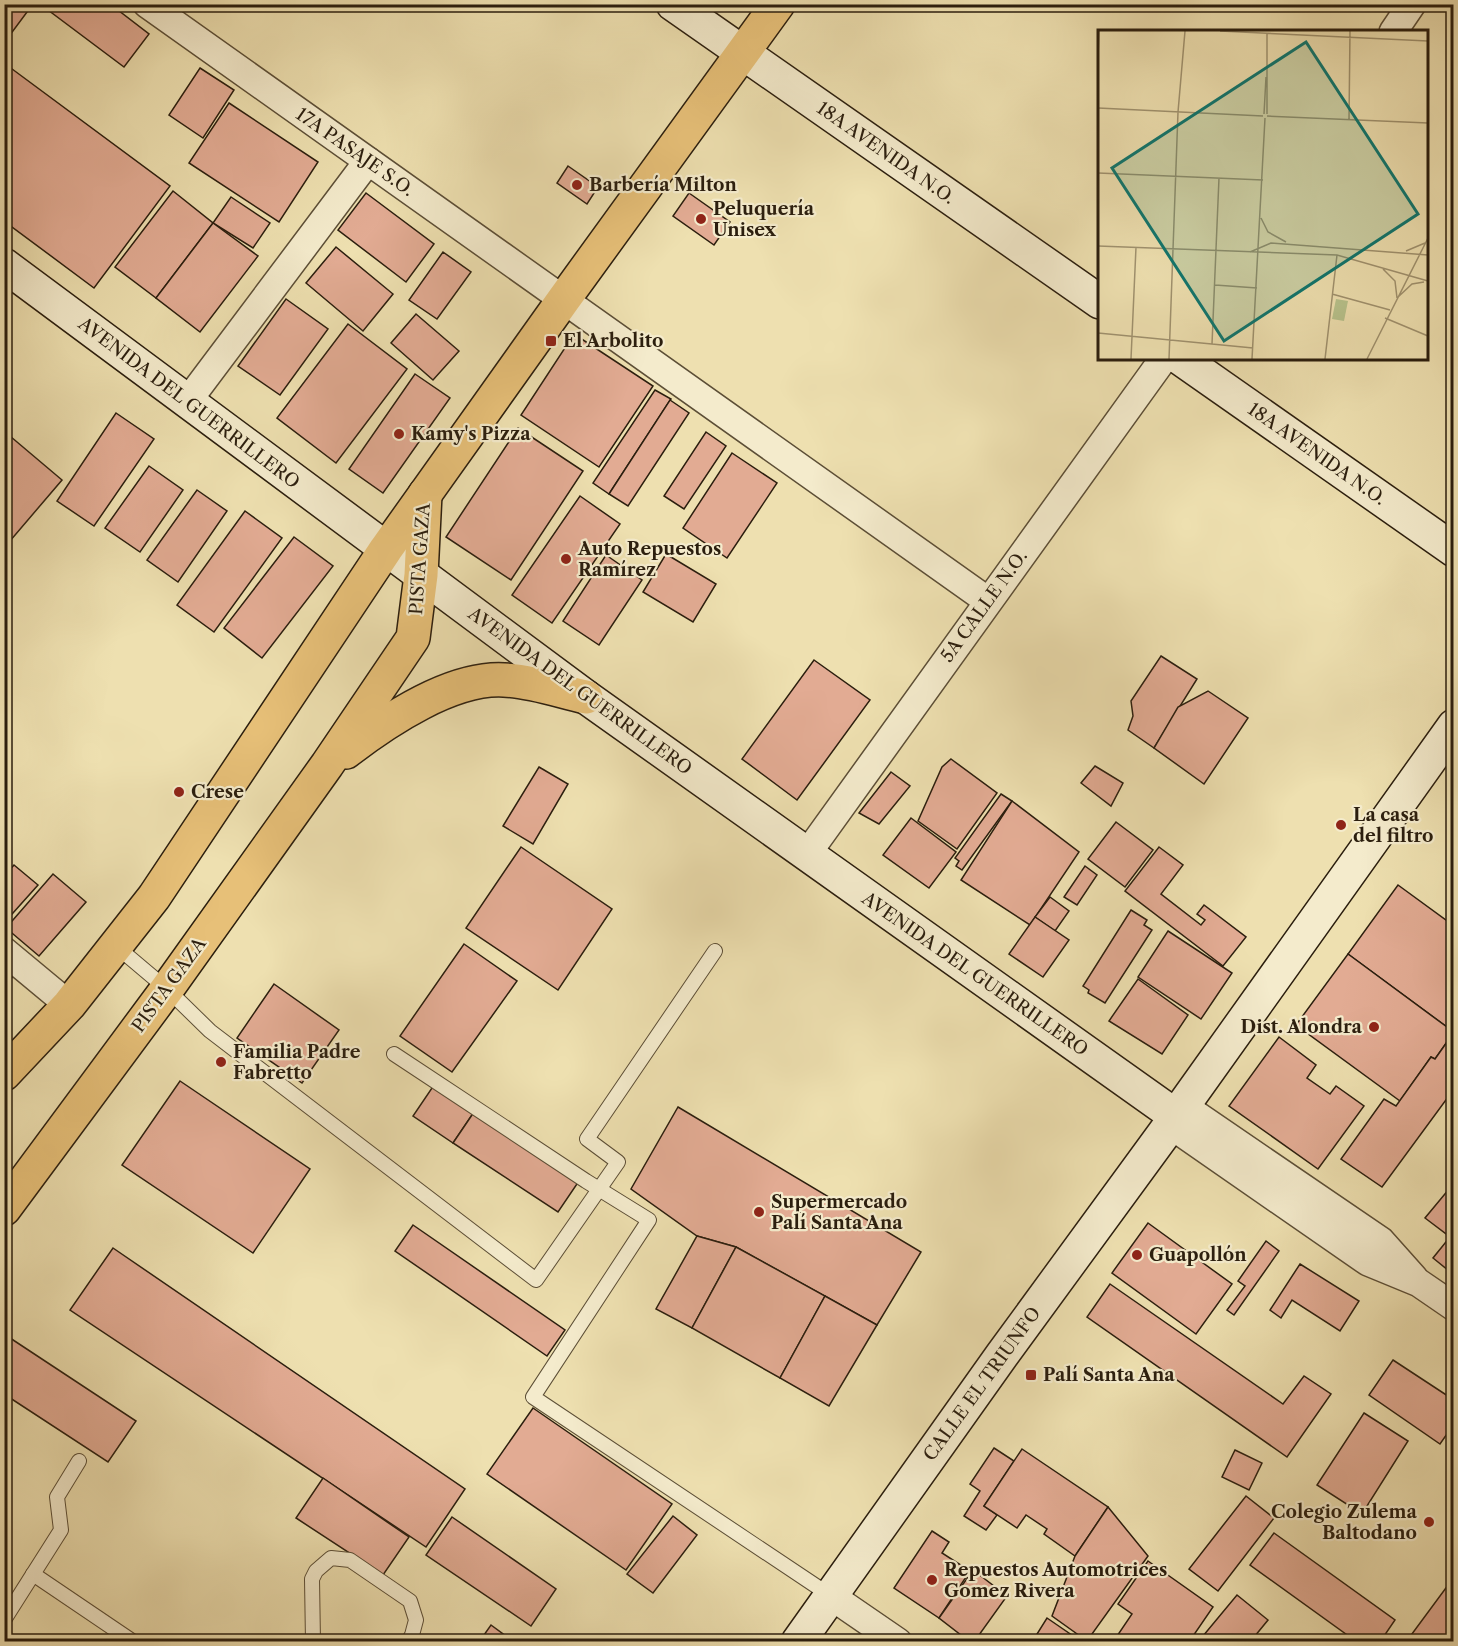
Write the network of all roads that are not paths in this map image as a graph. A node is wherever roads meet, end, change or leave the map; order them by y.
1 (147, 4) edge
2 (673, 4) edge
3 (778, 4) edge
4 (1412, 4) edge
5 (1394, 30) edge
6 (744, 53) junction
7 (368, 161) junction
8 (4, 265) edge
9 (564, 299) junction
10 (1098, 301) edge
11 (1163, 360) edge
12 (1183, 360) edge
13 (187, 402) junction
14 (425, 494) junction
15 (386, 549) junction
16 (1454, 550) edge
17 (420, 575) junction
18 (988, 601) junction
19 (586, 698) junction
20 (1454, 726) edge
21 (327, 765) junction
22 (807, 854) junction
23 (116, 946) junction
24 (4, 951) edge
25 (716, 951) dead end
26 (167, 989) junction
27 (69, 1005) junction
28 (394, 1054) dead end
29 (4, 1074) edge
30 (1178, 1116) junction
31 (598, 1188) junction
32 (4, 1209) edge
33 (1454, 1306) edge
34 (79, 1461) dead end
35 (33, 1574) junction
36 (831, 1596) junction
37 (4, 1620) edge
38 (132, 1641) edge
39 (314, 1641) edge
40 (408, 1641) edge
41 (798, 1641) edge
42 (898, 1641) edge

1 - 7 street, 17A PASAJE S.O.
2 - 6 street, 18A AVENIDA N.O.
3 - 6 main road
4 - 5 street
6 - 9 main road
6 - 10 street, 18A AVENIDA N.O.
7 - 9 street, 17A PASAJE S.O.
7 - 13 street
8 - 13 street, AVENIDA DEL GUERRILLERO
9 - 14 main road
9 - 18 street, 17A PASAJE S.O.
11 - 18 street, 5A CALLE N.O.
12 - 16 street, 18A AVENIDA N.O.
13 - 15 street, AVENIDA DEL GUERRILLERO
14 - 15 main road, PISTA GAZA
14 - 17 main road, PISTA GAZA
15 - 17 street, AVENIDA DEL GUERRILLERO
15 - 23 main road, PISTA GAZA
17 - 19 street, AVENIDA DEL GUERRILLERO
17 - 21 main road, PISTA GAZA
18 - 22 street, 5A CALLE N.O.
19 - 21 main road
19 - 22 street, AVENIDA DEL GUERRILLERO
20 - 30 street, CALLE EL TRIUNFO
21 - 26 main road, PISTA GAZA
22 - 30 street, AVENIDA DEL GUERRILLERO
23 - 26 lane
23 - 27 main road, PISTA GAZA
24 - 27 street
25 - 31 lane
26 - 31 lane
26 - 32 main road, PISTA GAZA
27 - 29 main road, PISTA GAZA
28 - 31 lane
30 - 33 street, AVENIDA DEL GUERRILLERO
30 - 36 street, CALLE EL TRIUNFO
31 - 36 lane
34 - 35 lane
35 - 37 lane
35 - 38 lane
36 - 41 street, CALLE EL TRIUNFO
36 - 42 street
39 - 40 lane

